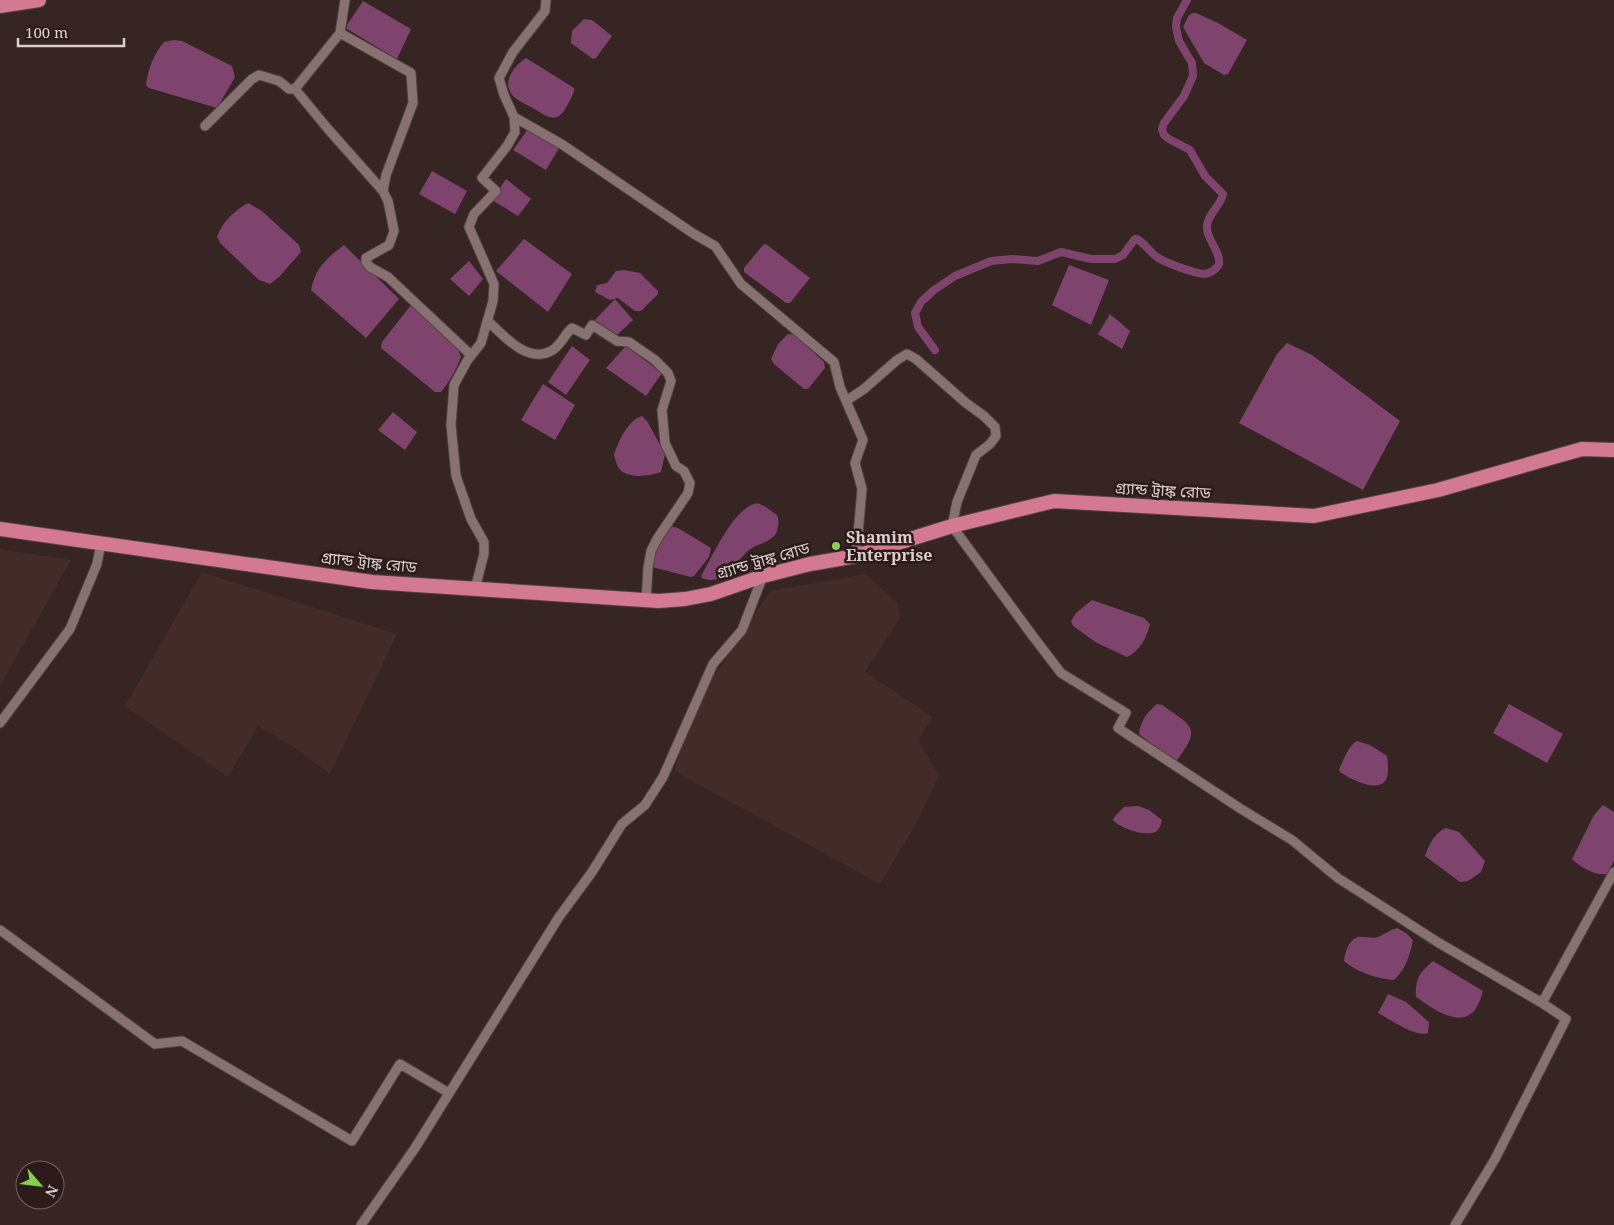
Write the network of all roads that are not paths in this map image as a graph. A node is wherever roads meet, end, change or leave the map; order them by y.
1 (38, 0) edge
2 (345, 0) edge
3 (546, 0) edge
4 (0, 4) edge
5 (340, 33) junction
6 (295, 89) junction
7 (514, 117) junction
8 (205, 126) dead end
9 (383, 191) junction
10 (488, 321) junction
11 (471, 355) junction
12 (846, 401) junction
13 (1614, 450) edge
14 (952, 526) junction
15 (0, 530) edge
16 (101, 543) junction
17 (856, 556) junction
18 (763, 576) junction
19 (475, 589) junction
20 (646, 602) junction
21 (0, 723) edge
22 (1614, 872) edge
23 (0, 930) edge
24 (1542, 1003) junction
25 (449, 1093) junction
26 (361, 1225) edge
27 (1455, 1225) edge

1 - 4 highway
2 - 5 street
3 - 7 street
5 - 6 street
5 - 9 street
6 - 8 street
6 - 9 street
7 - 10 street
7 - 12 street
9 - 11 street
10 - 11 street
10 - 20 street
11 - 19 street
12 - 14 street
12 - 17 street
13 - 14 highway, গ্র্যান্ড ট্রাঙ্ক রোড
14 - 17 highway, গ্র্যান্ড ট্রাঙ্ক রোড
14 - 24 street
15 - 16 highway, গ্র্যান্ড ট্রাঙ্ক রোড
16 - 19 highway, গ্র্যান্ড ট্রাঙ্ক রোড
16 - 21 street
17 - 18 highway, গ্র্যান্ড ট্রাঙ্ক রোড
18 - 20 highway, গ্র্যান্ড ট্রাঙ্ক রোড
18 - 25 street
19 - 20 highway, গ্র্যান্ড ট্রাঙ্ক রোড
22 - 24 street
23 - 25 street
24 - 27 street
25 - 26 street

